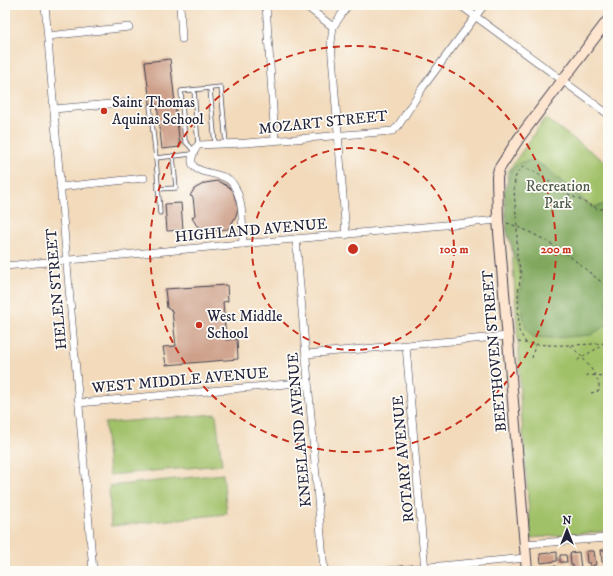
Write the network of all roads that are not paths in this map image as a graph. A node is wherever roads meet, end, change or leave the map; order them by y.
1 (45, 5) edge
2 (180, 5) edge
3 (266, 5) edge
4 (305, 5) edge
5 (348, 5) edge
6 (460, 5) edge
7 (484, 5) edge
8 (476, 17) junction
9 (608, 20) edge
10 (130, 27) dead end
11 (333, 27) junction
12 (48, 36) junction
13 (182, 39) dead end
14 (562, 80) junction
15 (210, 89) junction
16 (194, 90) junction
17 (133, 102) dead end
18 (150, 106) dead end
19 (54, 109) junction
20 (608, 114) edge
21 (337, 136) junction
22 (275, 140) junction
23 (215, 144) junction
24 (226, 144) junction
25 (194, 150) junction
26 (173, 156) junction
27 (156, 158) junction
28 (144, 178) dead end
29 (60, 187) junction
30 (158, 189) junction
31 (160, 213) dead end
32 (498, 220) junction
33 (346, 235) junction
34 (296, 239) junction
35 (243, 244) junction
36 (66, 260) junction
37 (5, 266) edge
38 (508, 336) junction
39 (406, 346) junction
40 (306, 354) junction
41 (308, 382) junction
42 (79, 403) junction
43 (608, 538) edge
44 (525, 544) junction
45 (526, 558) junction
46 (425, 569) edge
47 (93, 571) edge
48 (324, 571) edge
49 (386, 571) edge
50 (527, 571) edge

1 - 12 street, HELEN STREET
2 - 13 street
3 - 22 street
4 - 11 street
5 - 11 street
6 - 8 street
7 - 8 street, MOZART STREET
8 - 14 street
8 - 21 street, MOZART STREET
9 - 14 street, BEETHOVEN STREET
10 - 12 street
11 - 21 street
12 - 19 street, HELEN STREET
14 - 20 street
14 - 32 street, BEETHOVEN STREET
15 - 16 lane
15 - 23 lane
15 - 24 lane
16 - 25 lane
16 - 25 lane
17 - 19 street
18 - 27 lane
19 - 29 street, HELEN STREET
21 - 22 street, MOZART STREET
21 - 33 street
22 - 24 street, MOZART STREET
23 - 24 street, MOZART STREET
23 - 25 street, MOZART STREET
25 - 26 lane
25 - 35 street
26 - 27 lane
26 - 30 lane
27 - 30 lane
28 - 29 street
29 - 36 street, HELEN STREET
30 - 31 lane
32 - 33 street, HIGHLAND AVENUE
32 - 38 street, BEETHOVEN STREET
33 - 34 street, HIGHLAND AVENUE
34 - 35 street, HIGHLAND AVENUE
34 - 40 street, KNEELAND AVENUE
35 - 36 street, HIGHLAND AVENUE
36 - 37 street, HIGHLAND AVENUE
36 - 42 street, HELEN STREET
38 - 39 street
38 - 44 street, BEETHOVEN STREET
39 - 40 street
39 - 46 street, ROTARY AVENUE
40 - 41 street, KNEELAND AVENUE
41 - 42 street, WEST MIDDLE AVENUE
41 - 48 street, KNEELAND AVENUE
42 - 47 street, HELEN STREET
43 - 44 street
44 - 45 street, BEETHOVEN STREET
45 - 46 street
45 - 50 street, BEETHOVEN STREET
46 - 49 street

